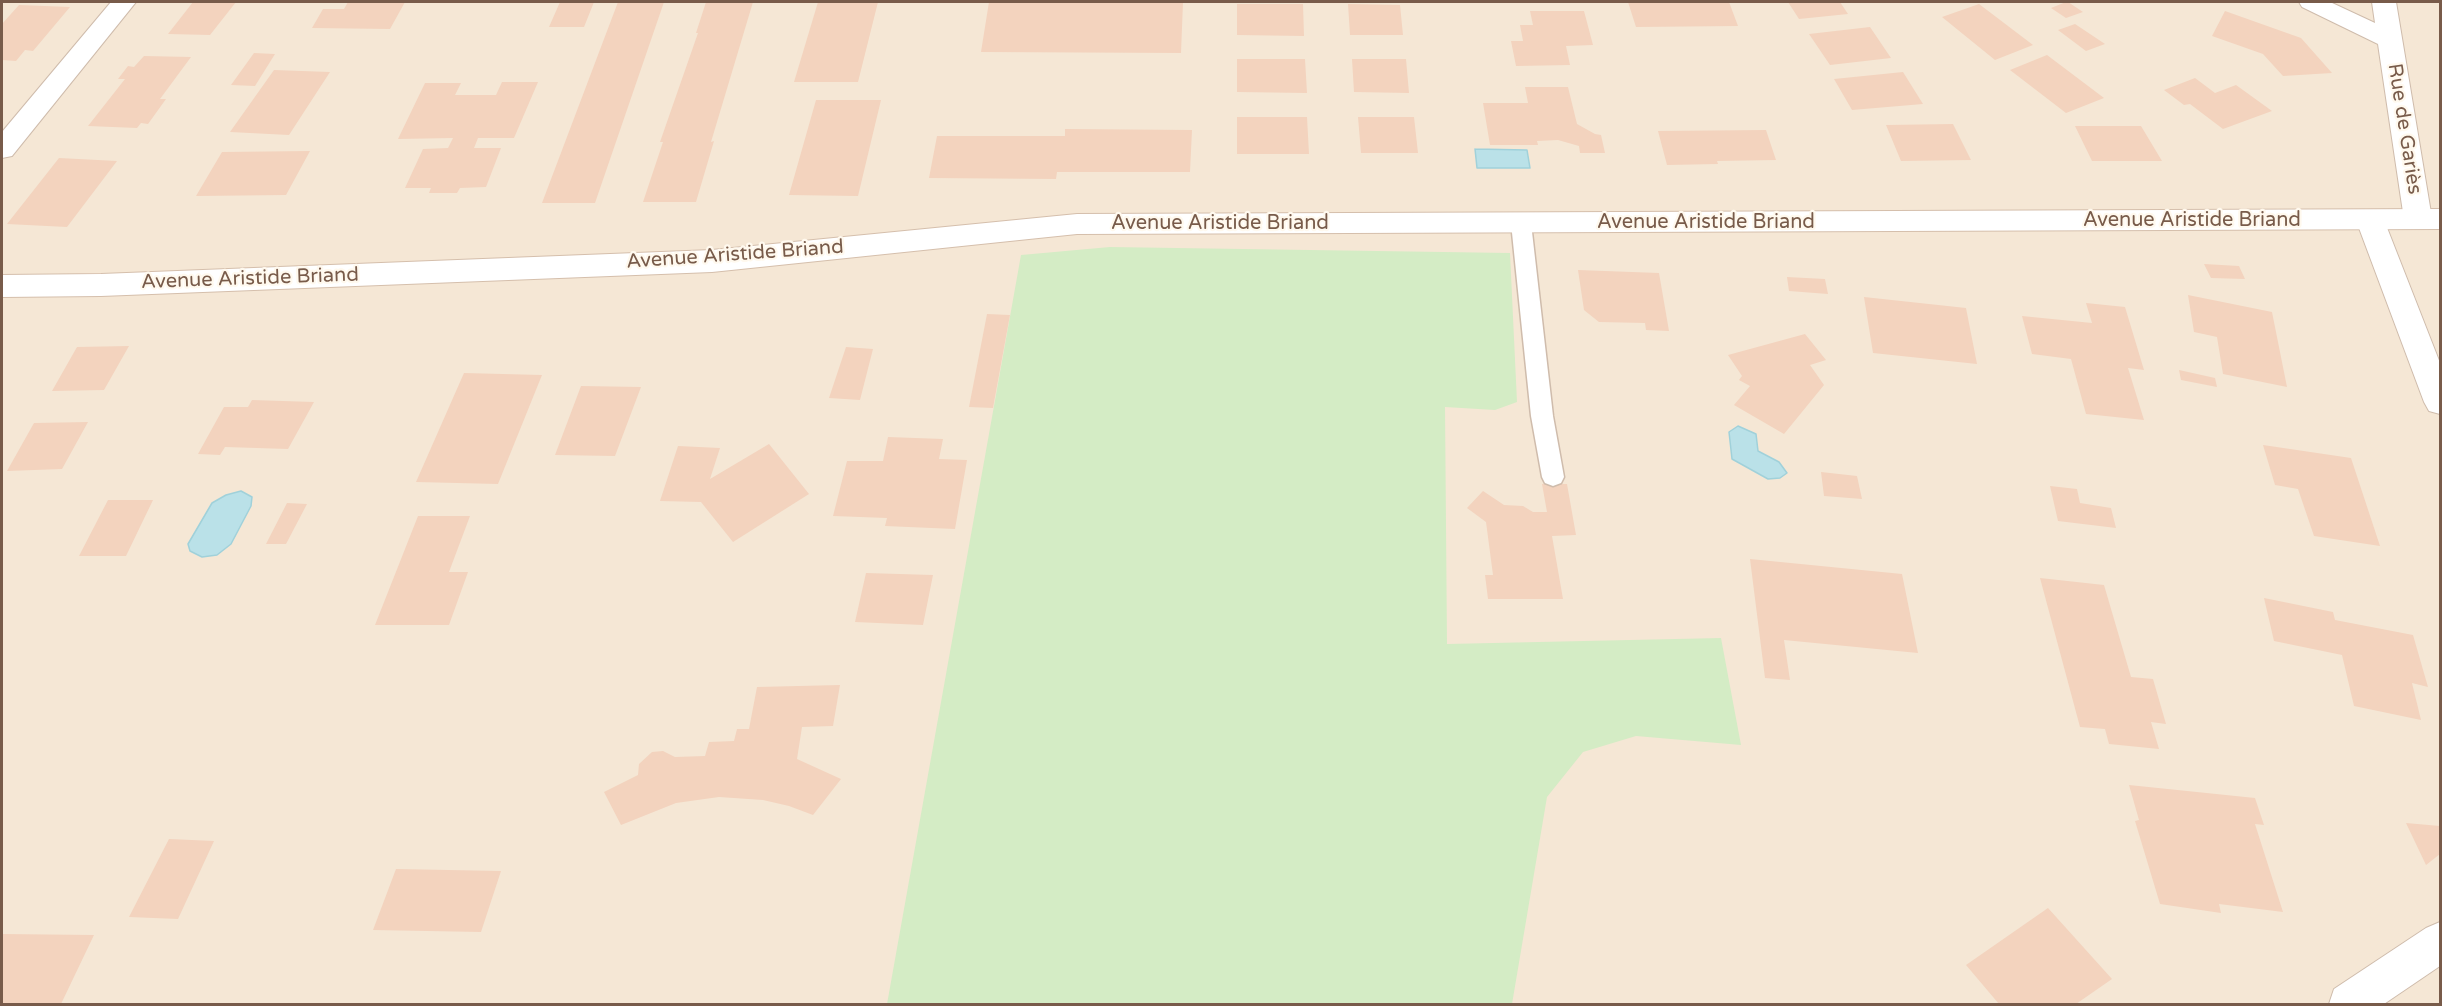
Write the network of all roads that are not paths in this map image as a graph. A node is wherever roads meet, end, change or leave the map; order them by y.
1 (124, 2) edge
2 (2310, 2) edge
3 (2384, 2) edge
4 (2390, 40) junction
5 (2, 149) edge
6 (2429, 219) edge
7 (2370, 220) junction
8 (1521, 223) junction
9 (2, 286) edge
10 (2434, 368) edge
11 (2440, 402) edge
12 (1553, 477) dead end
13 (2440, 942) edge
14 (2349, 1005) edge

1 - 5 street
2 - 4 street, Rue de Gariès
3 - 4 street, Rue de Gariès
4 - 6 street, Rue de Gariès
6 - 7 street, Avenue Aristide Briand
7 - 8 street, Avenue Aristide Briand
7 - 10 street
8 - 9 street, Avenue Aristide Briand
8 - 12 lane
10 - 11 street
13 - 14 street

